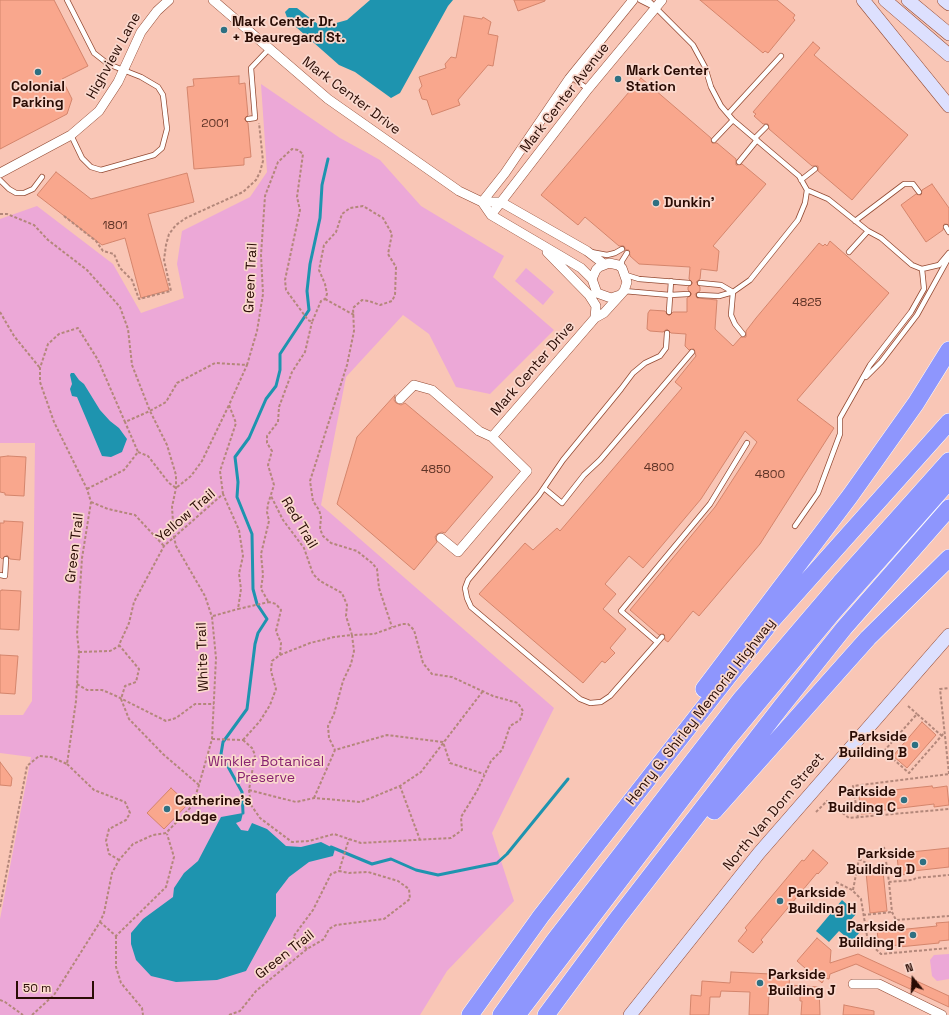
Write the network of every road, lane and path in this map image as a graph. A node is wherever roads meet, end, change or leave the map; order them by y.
1 (67, 0) edge
2 (169, 0) edge
3 (213, 0) edge
4 (633, 0) edge
5 (640, 0) edge
6 (648, 0) edge
7 (662, 0) edge
8 (863, 0) edge
9 (885, 0) edge
10 (908, 0) edge
11 (915, 0) edge
12 (944, 0) edge
13 (949, 4) edge
14 (655, 8) junction
15 (949, 33) edge
16 (269, 49) junction
17 (949, 55) edge
18 (780, 56) dead end
19 (124, 70) junction
20 (571, 77) junction
21 (588, 89) junction
22 (949, 106) edge
23 (728, 114) junction
24 (255, 118) junction
25 (248, 119) dead end
26 (733, 120) junction
27 (766, 127) dead end
28 (71, 135) junction
29 (756, 139) junction
30 (714, 140) dead end
31 (739, 162) dead end
32 (815, 169) dead end
33 (0, 173) edge
34 (42, 177) dead end
35 (0, 180) edge
36 (802, 180) junction
37 (807, 190) junction
38 (919, 192) dead end
39 (482, 202) junction
40 (501, 202) junction
41 (0, 214) edge
42 (491, 214) junction
43 (64, 216) dead end
44 (856, 221) junction
45 (868, 231) junction
46 (543, 246) junction
47 (622, 249) dead end
48 (587, 251) junction
49 (849, 252) dead end
50 (627, 253) dead end
51 (949, 254) edge
52 (949, 257) edge
53 (604, 264) junction
54 (922, 269) junction
55 (624, 272) junction
56 (592, 279) junction
57 (671, 281) junction
58 (688, 283) dead end
59 (700, 283) dead end
60 (733, 292) junction
61 (622, 293) junction
62 (688, 294) dead end
63 (670, 295) junction
64 (699, 295) dead end
65 (326, 299) junction
66 (0, 312) edge
67 (669, 312) dead end
68 (354, 315) junction
69 (595, 318) junction
70 (312, 322) junction
71 (667, 333) dead end
72 (743, 334) dead end
73 (949, 350) edge
74 (692, 352) dead end
75 (949, 364) edge
76 (247, 365) junction
77 (40, 368) junction
78 (863, 380) junction
79 (400, 399) dead end
80 (916, 403) junction
81 (229, 405) junction
82 (150, 411) junction
83 (125, 422) junction
84 (949, 422) edge
85 (492, 437) junction
86 (747, 443) dead end
87 (138, 452) junction
88 (949, 461) edge
89 (949, 481) edge
90 (176, 488) junction
91 (544, 488) junction
92 (87, 489) junction
93 (223, 494) junction
94 (271, 496) junction
95 (91, 502) junction
96 (949, 508) edge
97 (795, 526) dead end
98 (174, 537) junction
99 (441, 538) dead end
100 (164, 546) junction
101 (949, 558) edge
102 (6, 559) dead end
103 (0, 575) edge
104 (269, 602) junction
105 (238, 609) junction
106 (212, 616) junction
107 (392, 627) junction
108 (352, 635) junction
109 (662, 637) dead end
110 (946, 640) edge
111 (657, 642) junction
112 (119, 645) junction
113 (79, 652) junction
114 (280, 655) junction
115 (77, 684) junction
116 (949, 688) edge
117 (483, 691) junction
118 (121, 699) junction
119 (214, 704) junction
120 (908, 706) dead end
121 (917, 714) junction
122 (944, 733) junction
123 (942, 736) dead end
124 (212, 739) junction
125 (243, 740) junction
126 (443, 742) junction
127 (335, 750) junction
128 (67, 764) junction
129 (484, 774) junction
130 (949, 775) edge
131 (200, 785) junction
132 (400, 786) junction
133 (249, 790) junction
134 (314, 798) junction
135 (949, 808) edge
136 (816, 812) dead end
137 (858, 818) junction
138 (166, 833) junction
139 (348, 839) junction
140 (420, 840) junction
141 (884, 847) dead end
142 (858, 849) dead end
143 (859, 859) junction
144 (119, 860) junction
145 (887, 867) junction
146 (339, 871) junction
147 (949, 875) edge
148 (836, 882) dead end
149 (889, 882) junction
150 (853, 890) junction
151 (0, 907) edge
152 (892, 912) junction
153 (863, 915) junction
154 (541, 916) junction
155 (949, 916) edge
156 (618, 919) junction
157 (100, 922) junction
158 (116, 936) junction
159 (949, 948) edge
160 (307, 950) junction
161 (853, 984) dead end
162 (0, 1000) edge
163 (23, 1015) edge
164 (32, 1015) edge
165 (143, 1015) edge
166 (229, 1015) edge
167 (470, 1015) edge
168 (501, 1015) edge
169 (517, 1015) edge
170 (546, 1015) edge
171 (630, 1015) edge
172 (942, 1015) edge

1 - 19 lane
2 - 19 street, Highview Lane
3 - 16 street, Mark Center Drive
4 - 20 street, Mark Center Avenue
5 - 14 lane
6 - 14 lane
7 - 14 street, Mark Center Avenue
8 - 22 main road
9 - 17 main road
10 - 15 main road
11 - 15 main road
12 - 13 main road
14 - 21 street, Mark Center Avenue
14 - 23 lane
16 - 24 lane
16 - 39 street, Mark Center Drive
18 - 23 lane
19 - 28 street, Highview Lane
19 - 28 lane
20 - 21 lane
20 - 39 street, Mark Center Avenue
21 - 40 street, Mark Center Avenue
23 - 26 lane
24 - 25 lane
24 - 43 path
26 - 29 lane
26 - 30 lane
27 - 29 lane
28 - 33 street, Highview Lane
29 - 31 lane
29 - 36 lane
32 - 36 lane
34 - 35 lane
36 - 37 lane
37 - 44 lane
37 - 60 lane
38 - 44 lane
39 - 40 street, Mark Center Drive
39 - 42 street, Mark Center Drive
40 - 42 street, Mark Center Avenue
40 - 48 street, Mark Center Drive
41 - 82 path, White Trail
42 - 46 street, Mark Center Drive
44 - 45 lane
45 - 49 lane
45 - 54 lane
46 - 56 street, Mark Center Drive
46 - 69 street, Mark Center Drive
47 - 48 lane
48 - 53 street, Mark Center Drive
50 - 55 lane
51 - 54 lane
52 - 78 lane
53 - 55 street
53 - 56 street
54 - 78 lane
55 - 57 lane
55 - 61 street
56 - 61 street
57 - 58 lane
57 - 63 lane
59 - 60 lane
60 - 64 lane
60 - 72 lane
61 - 63 lane
61 - 69 street, Mark Center Drive
62 - 63 lane
63 - 67 lane
65 - 68 path
65 - 68 path
65 - 70 path
66 - 77 path
68 - 107 path
69 - 85 street, Mark Center Drive
70 - 76 path, Green Trail
70 - 94 path
71 - 91 lane
73 - 80 highway
74 - 91 lane
75 - 80 highway
76 - 81 path
76 - 82 path
77 - 83 path, Green Trail
77 - 92 path, Green Trail
78 - 97 lane
79 - 85 street, Mark Center Drive
80 - 154 highway
81 - 90 path
81 - 93 path
82 - 83 path
82 - 90 path, White Trail
83 - 87 path
84 - 154 highway, Henry G. Shirley Memorial Highway
85 - 99 street, Mark Center Drive
86 - 111 lane
87 - 90 path
87 - 92 path
88 - 168 highway
89 - 169 highway
90 - 98 path, White Trail
91 - 111 lane
92 - 95 path, Green Trail
93 - 98 path, Yellow Trail
93 - 105 path, Yellow Trail
94 - 104 path, Red Trail
94 - 108 path, Red Trail
95 - 100 path
95 - 113 path, Green Trail
96 - 156 highway
98 - 100 path, Yellow Trail
98 - 106 path, White Trail
100 - 112 path, Yellow Trail
101 - 156 highway
102 - 103 lane
104 - 105 path
104 - 114 path, Red Trail
105 - 106 path
106 - 119 path, White Trail
107 - 108 path
107 - 117 path
108 - 114 path
108 - 127 path, Red Trail
109 - 111 lane
110 - 171 main road, North Van Dorn Street
112 - 113 path
112 - 118 path
113 - 115 path, Green Trail
114 - 125 path
115 - 118 path
115 - 128 path, Green Trail
116 - 122 path
117 - 126 path
117 - 129 path
118 - 119 path
118 - 131 path
119 - 124 path, White Trail
120 - 121 path
121 - 122 path
121 - 123 path
122 - 130 path
124 - 125 path
124 - 131 path, White Trail
125 - 133 path
126 - 127 path
126 - 129 path
126 - 132 path
127 - 134 path
128 - 144 path
128 - 151 path
129 - 140 path
130 - 137 path
131 - 138 path, White Trail
132 - 134 path
132 - 140 path
133 - 134 path
133 - 139 path
135 - 137 path
136 - 137 path
138 - 144 path
138 - 158 path
139 - 140 path
139 - 146 path
141 - 145 path
142 - 143 path
143 - 145 path
143 - 150 path
144 - 157 path
145 - 149 path
146 - 160 path
146 - 160 path, Green Trail
147 - 149 path
148 - 150 path
149 - 152 path
150 - 153 path
152 - 153 path
152 - 155 path
153 - 159 path
154 - 167 highway, Henry G. Shirley Memorial Highway
156 - 170 highway
157 - 158 path
157 - 164 path
158 - 165 path
160 - 166 path, Green Trail
161 - 172 street
162 - 163 path

